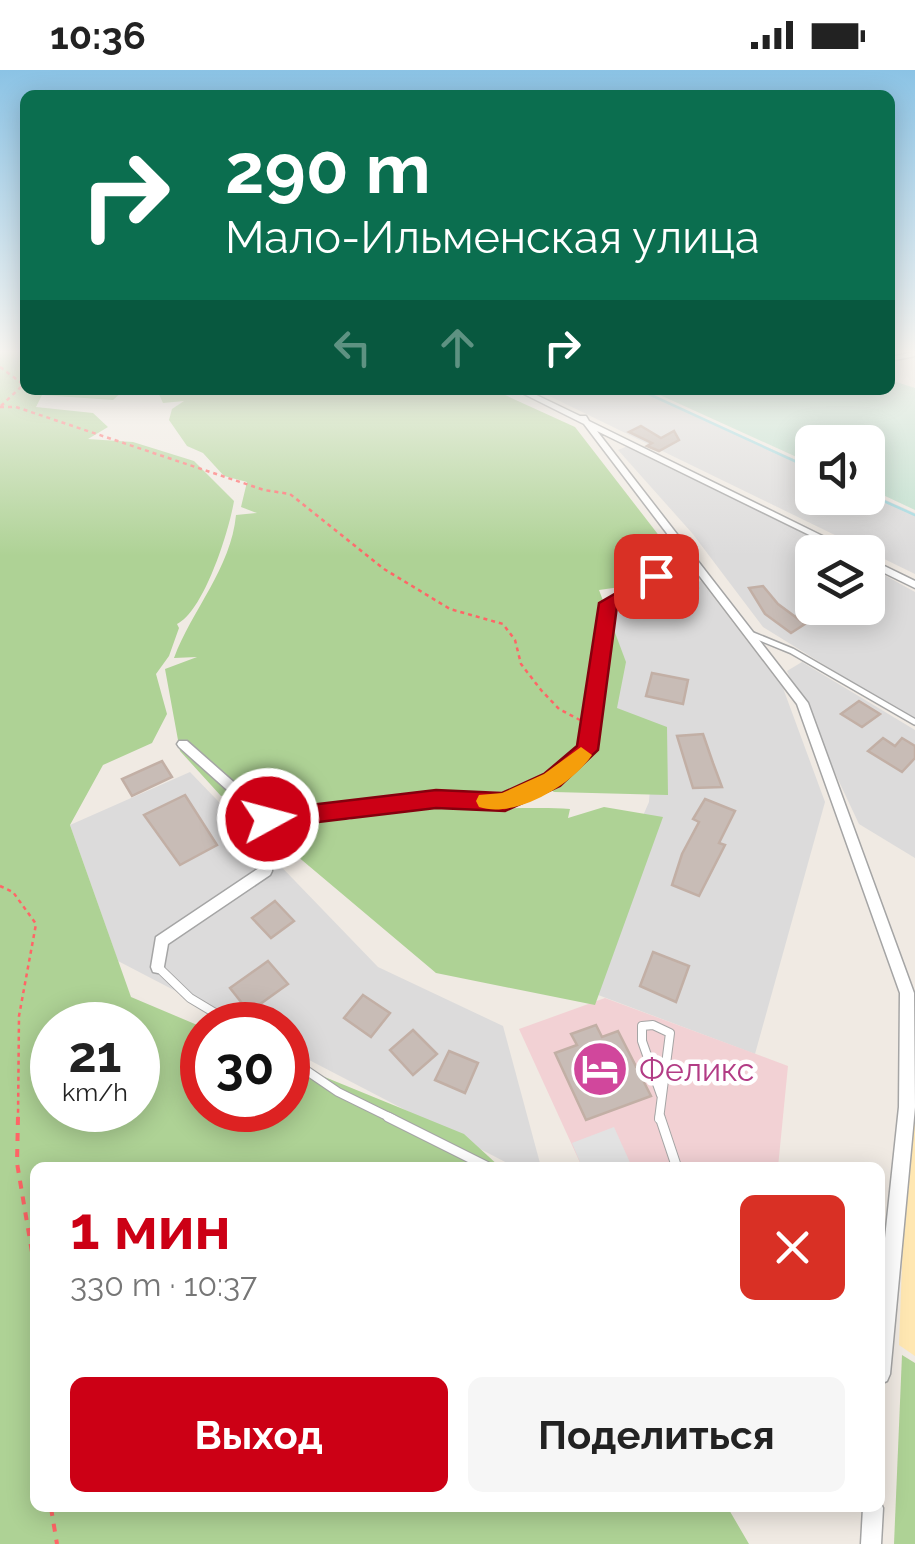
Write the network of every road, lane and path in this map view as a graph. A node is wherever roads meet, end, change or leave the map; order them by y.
1 (583, 418) edge
2 (51, 419) edge
3 (585, 419) edge
4 (816, 535) edge
5 (682, 549) junction
6 (885, 571) edge
7 (651, 581) junction
8 (915, 586) edge
9 (718, 593) junction
10 (753, 635) junction
11 (915, 722) edge
12 (591, 726) junction
13 (184, 744) dead end
14 (268, 819) junction
15 (0, 886) edge
16 (158, 967) joint
17 (911, 994) edge
18 (197, 1002) edge
19 (310, 1072) edge
20 (661, 1096) junction
21 (478, 1162) edge
22 (675, 1162) edge
23 (30, 1240) edge
24 (885, 1307) edge
25 (52, 1512) edge
26 (873, 1512) edge
27 (57, 1544) edge
28 (871, 1544) edge

1 - 5 street
2 - 12 path
3 - 4 street
5 - 7 street
5 - 9 street
6 - 8 street
7 - 9 path
7 - 12 street
9 - 10 street
10 - 11 lane
10 - 17 street
12 - 14 street
13 - 14 street
14 - 16 street
15 - 23 path
16 - 18 lane
17 - 24 street
19 - 21 lane
20 - 20 lane
20 - 22 lane
25 - 27 path
26 - 28 street

